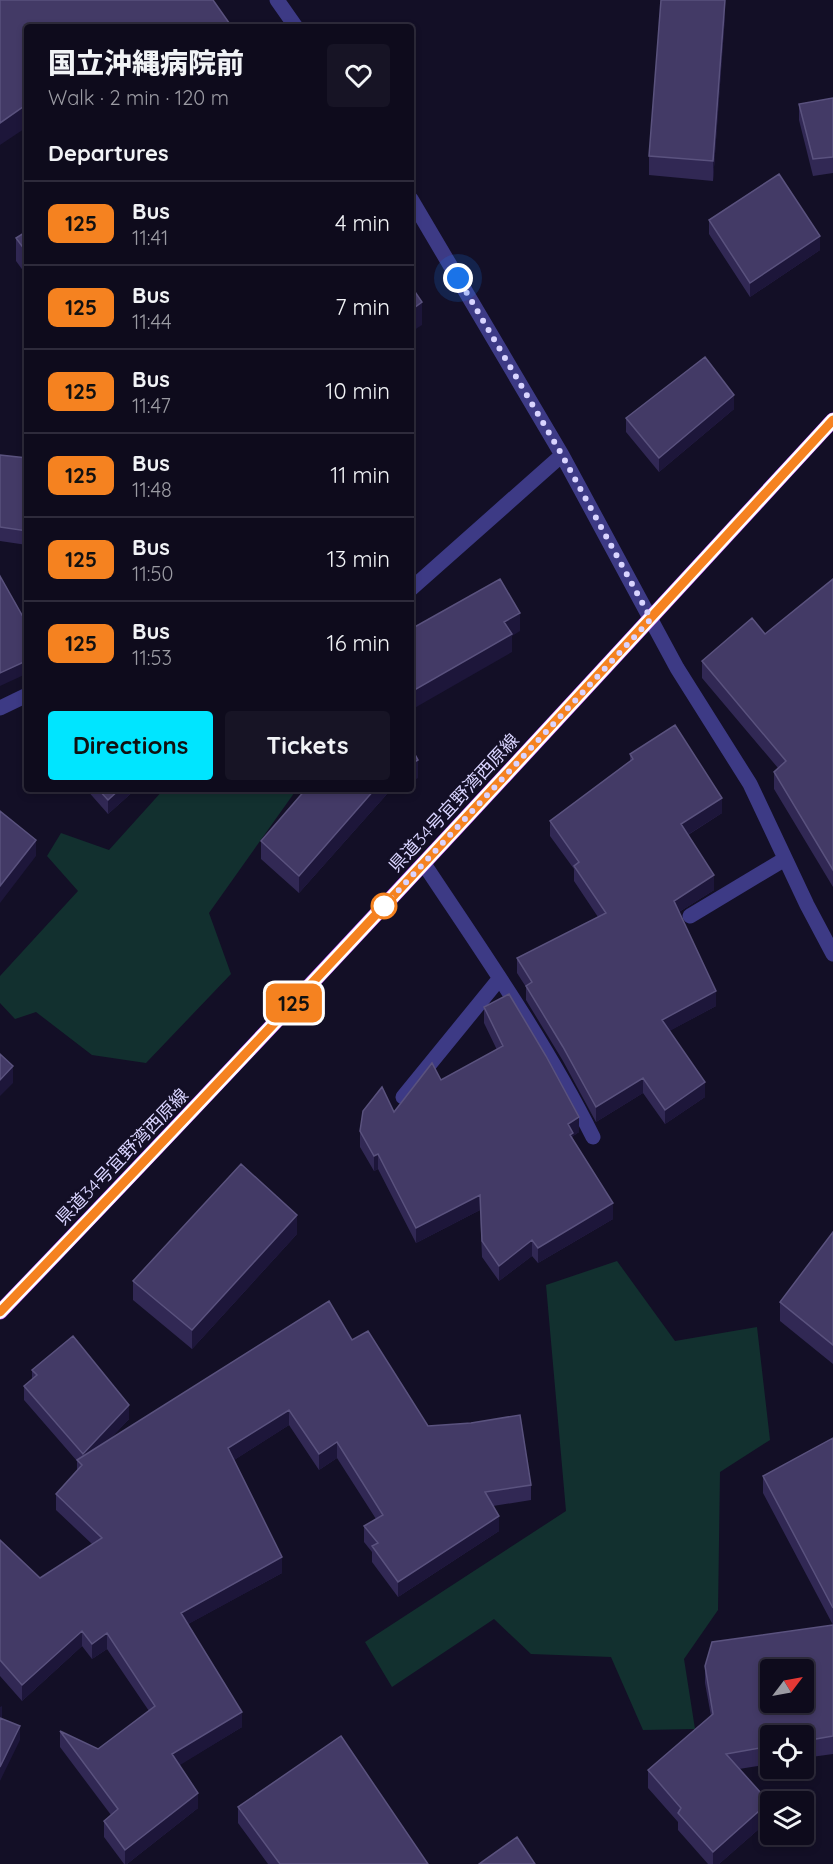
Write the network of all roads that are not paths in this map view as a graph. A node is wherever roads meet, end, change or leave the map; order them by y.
1 (277, 0) edge
2 (294, 24) edge
3 (414, 204) edge
4 (833, 420) edge
5 (562, 455) junction
6 (414, 586) edge
7 (651, 619) junction
8 (24, 696) edge
9 (0, 708) edge
10 (785, 859) junction
11 (424, 864) junction
12 (690, 916) dead end
13 (833, 954) edge
14 (500, 978) junction
15 (403, 1097) edge
16 (593, 1137) dead end
17 (0, 1312) edge

1 - 2 street
3 - 5 street
4 - 7 main road, 県道34号宜野湾西原線
5 - 6 street
5 - 7 street
7 - 10 street
7 - 11 main road, 県道34号宜野湾西原線
8 - 9 street
10 - 12 street
10 - 13 street
11 - 14 street
11 - 17 main road, 県道34号宜野湾西原線
14 - 15 street
14 - 16 street

